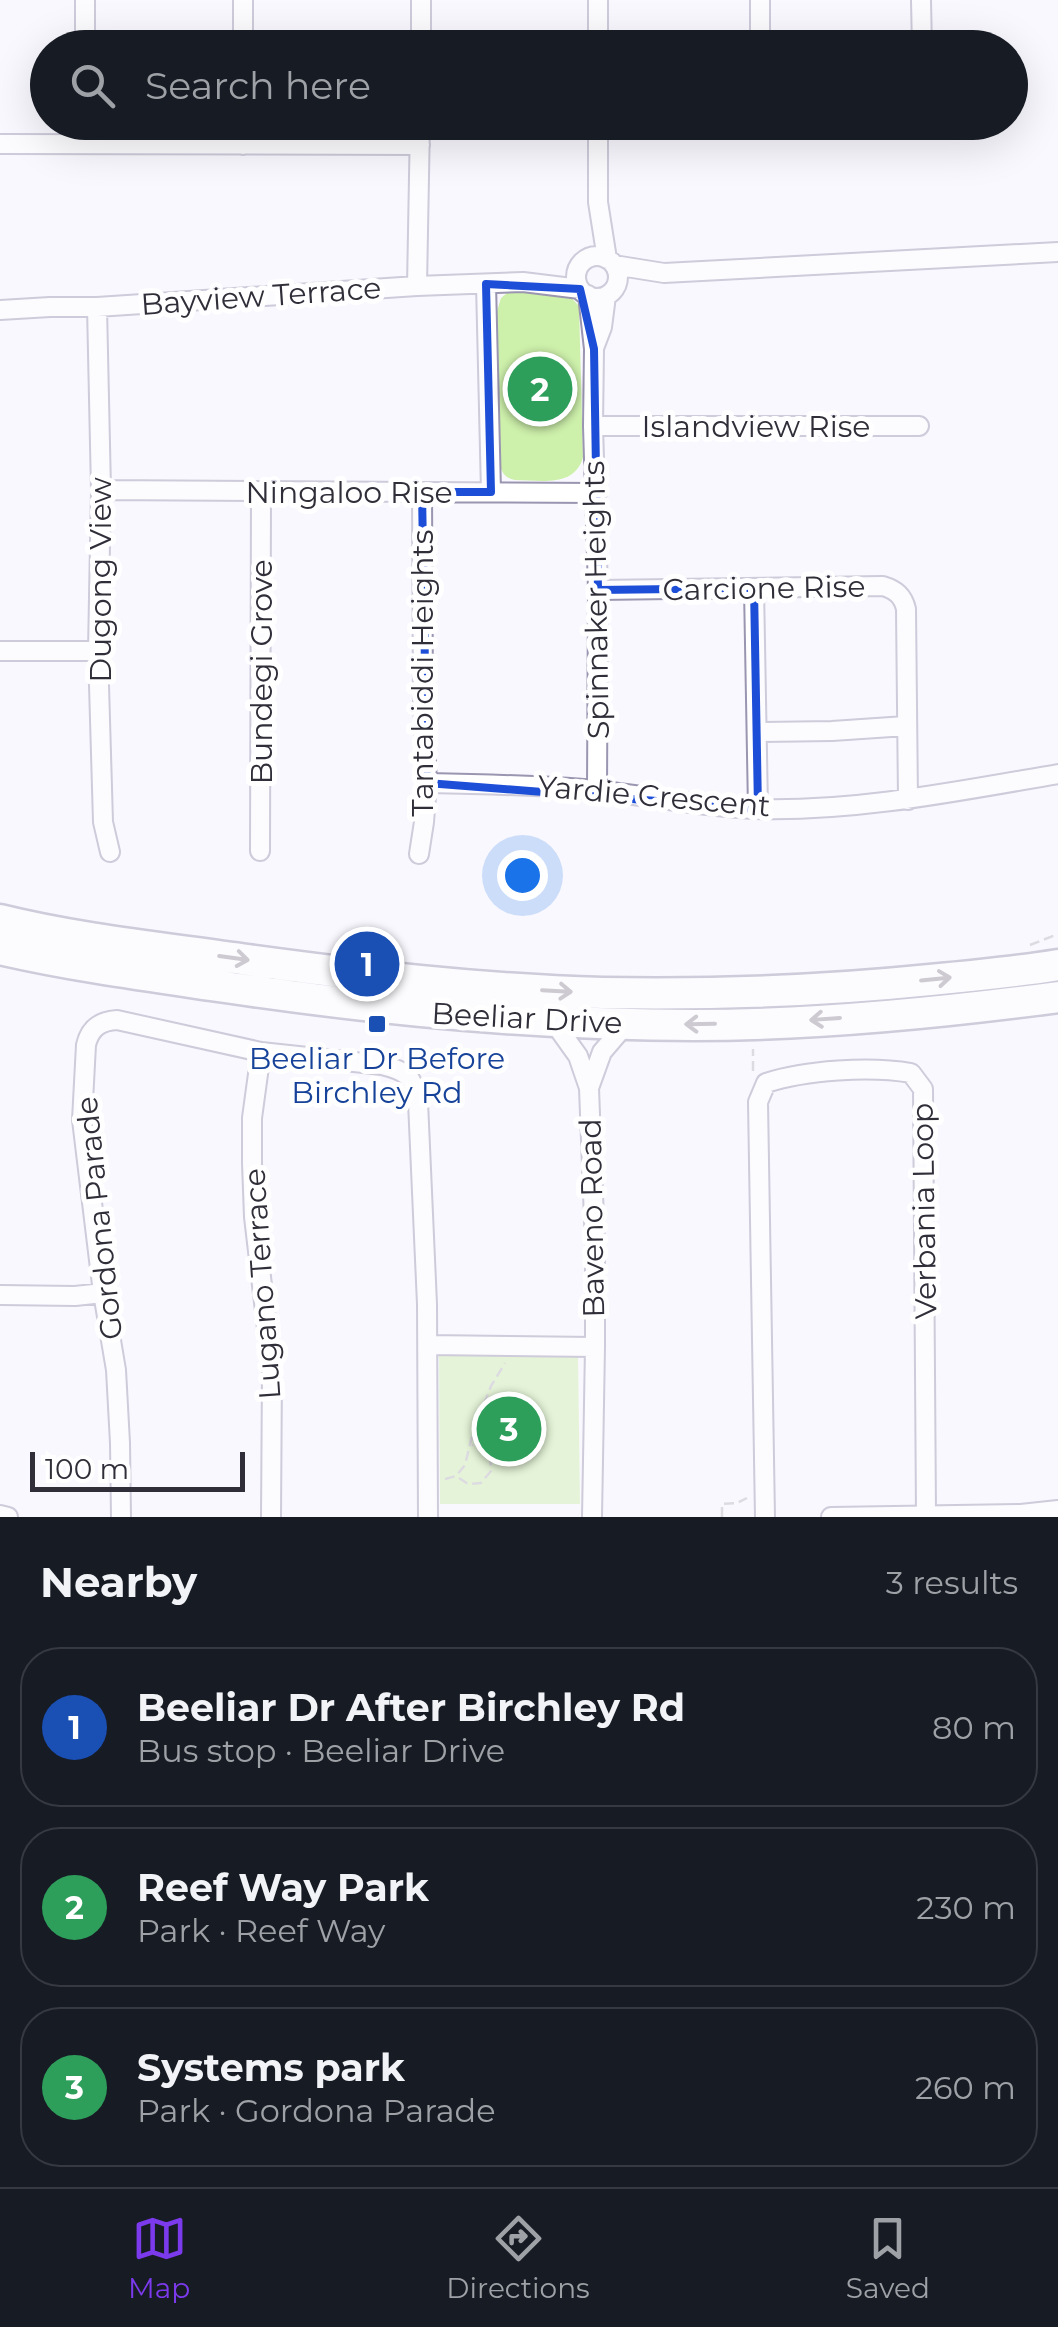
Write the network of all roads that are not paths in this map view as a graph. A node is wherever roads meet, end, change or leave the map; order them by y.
1 (86, 0) edge
2 (243, 0) edge
3 (421, 0) edge
4 (598, 0) edge
5 (760, 0) edge
6 (921, 0) edge
7 (86, 30) edge
8 (243, 30) edge
9 (421, 30) edge
10 (598, 30) edge
11 (760, 30) edge
12 (922, 30) edge
13 (244, 140) edge
14 (420, 140) edge
15 (598, 140) edge
16 (85, 143) joint
17 (0, 144) edge
18 (420, 145) junction
19 (244, 146) junction
20 (598, 202) junction
21 (1058, 252) edge
22 (611, 262) junction
23 (582, 264) junction
24 (664, 273) junction
25 (523, 282) junction
26 (486, 284) junction
27 (417, 286) junction
28 (597, 291) junction
29 (97, 307) junction
30 (0, 310) edge
31 (593, 426) junction
32 (919, 426) dead end
33 (100, 490) junction
34 (261, 492) junction
35 (422, 492) junction
36 (491, 492) junction
37 (596, 493) junction
38 (754, 588) junction
39 (598, 590) junction
40 (98, 651) junction
41 (0, 652) edge
42 (906, 726) junction
43 (757, 732) junction
44 (1058, 774) edge
45 (427, 783) junction
46 (597, 790) junction
47 (908, 800) junction
48 (758, 809) junction
49 (110, 852) dead end
50 (260, 852) dead end
51 (419, 854) dead end
52 (14, 923) edge
53 (0, 949) edge
54 (1050, 970) edge
55 (170, 979) junction
56 (1058, 997) edge
57 (553, 1021) junction
58 (626, 1024) junction
59 (261, 1052) junction
60 (589, 1088) junction
61 (104, 1294) junction
62 (0, 1295) edge
63 (428, 1345) junction
64 (594, 1348) junction
65 (1058, 1510) edge
66 (926, 1515) edge
67 (0, 1516) edge
68 (8, 1517) edge
69 (121, 1517) edge
70 (271, 1517) edge
71 (428, 1517) edge
72 (592, 1517) edge
73 (765, 1517) edge
74 (831, 1517) edge

1 - 7 street
2 - 8 street
3 - 9 street
4 - 10 street
5 - 11 street
6 - 12 street
13 - 19 street
14 - 18 street
15 - 20 street
16 - 17 street
16 - 19 street
18 - 19 street
18 - 27 street
20 - 22 street
20 - 23 street
21 - 24 street, Bayview Terrace
22 - 23 street
22 - 24 street, Bayview Terrace
22 - 28 street
23 - 25 street, Bayview Terrace
23 - 28 street
24 - 28 street, Bayview Terrace
25 - 26 street, Bayview Terrace
25 - 28 street, Bayview Terrace
26 - 27 street, Bayview Terrace
26 - 36 street
27 - 29 street, Bayview Terrace
28 - 31 street, Spinnaker Heights
29 - 30 street, Bayview Terrace
29 - 33 street, Dugong View
31 - 32 street, Islandview Rise
31 - 37 street, Spinnaker Heights
33 - 34 street, Ningaloo Rise
33 - 40 street, Dugong View
34 - 35 street, Ningaloo Rise
34 - 50 street, Bundegi Grove
35 - 36 street, Ningaloo Rise
35 - 45 street, Tantabiddi Heights
36 - 37 street, Ningaloo Rise
37 - 39 street, Spinnaker Heights
38 - 39 street, Carcione Rise
38 - 42 street, Carcione Rise
38 - 43 street
39 - 46 street, Spinnaker Heights
40 - 41 street
40 - 49 street, Dugong View
42 - 43 street
42 - 47 street, Carcione Rise
43 - 48 street
44 - 47 street, Yardie Crescent
45 - 46 street, Yardie Crescent
45 - 51 street, Tantabiddi Heights
46 - 48 street, Yardie Crescent
47 - 48 street, Yardie Crescent
52 -> 54 highway, Beeliar Drive
52 - 55 highway
53 - 55 highway, Beeliar Drive
55 - 57 highway, Beeliar Drive
56 -> 58 highway, Beeliar Drive
57 - 58 highway, Beeliar Drive
57 - 60 street, Baveno Road
58 - 60 street, Baveno Road
59 - 61 street, Gordona Parade
59 - 63 street, Gordona Parade
59 - 70 street, Lugano Terrace
60 - 64 street, Baveno Road
61 - 62 street
61 - 69 street, Gordona Parade
63 - 64 street
63 - 71 street, Gordona Parade
64 - 72 street, Baveno Road
65 - 66 street
66 - 73 street, Verbania Loop
66 - 74 street
67 - 68 street

